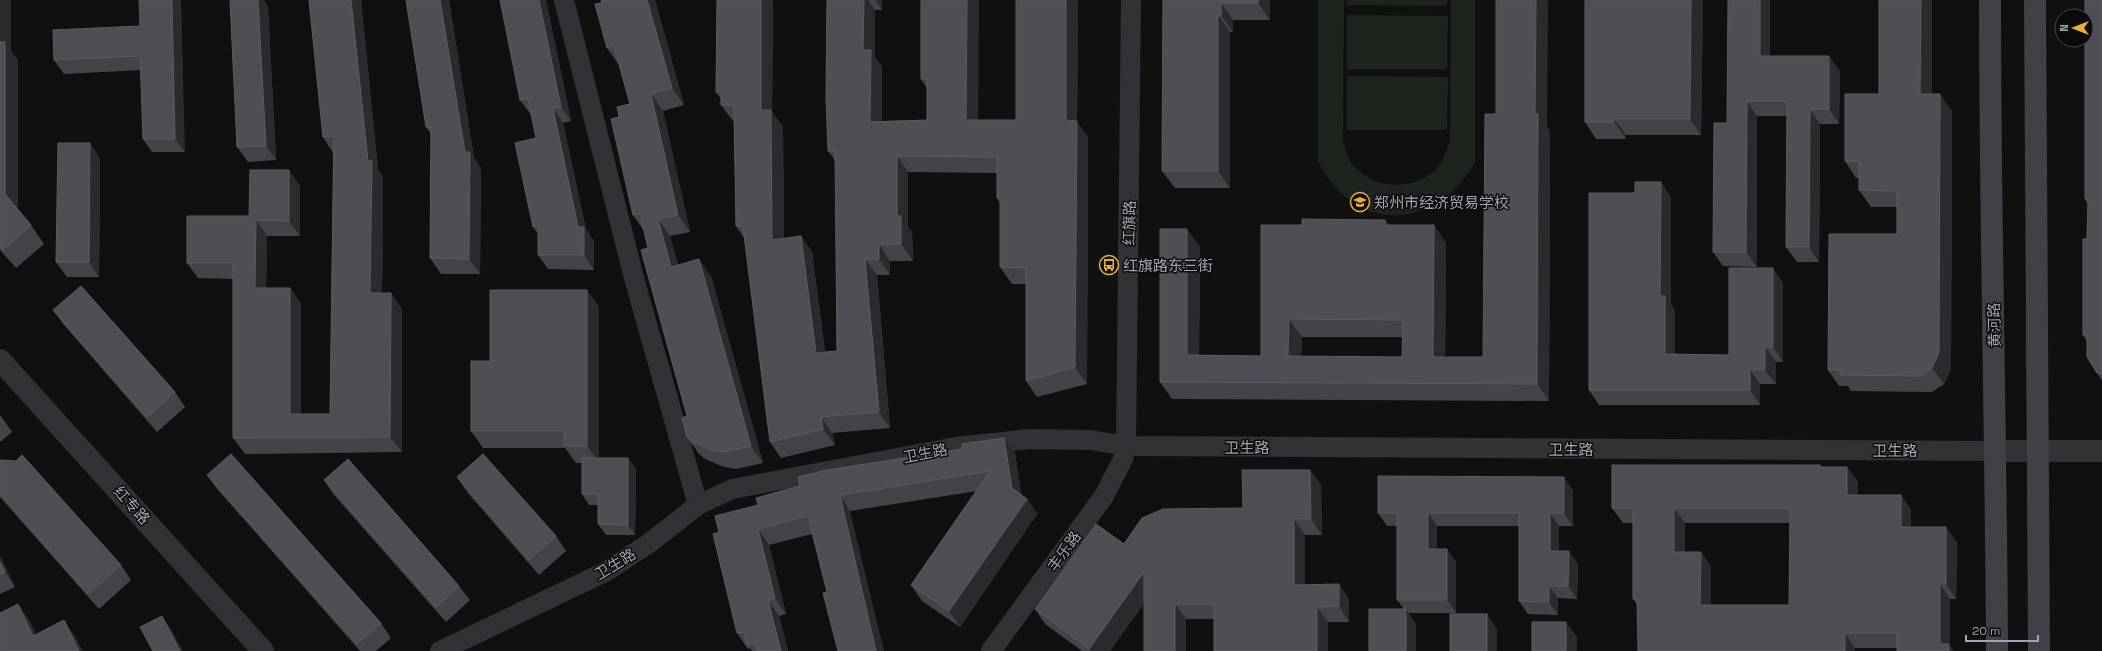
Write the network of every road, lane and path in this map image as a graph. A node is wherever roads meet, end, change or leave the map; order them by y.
1 (564, 0) edge
2 (1131, 0) edge
3 (1990, 0) edge
4 (2035, 0) edge
5 (0, 360) edge
6 (1126, 446) junction
7 (1996, 451) junction
8 (2038, 451) junction
9 (2102, 451) edge
10 (698, 505) junction
11 (263, 651) edge
12 (440, 651) edge
13 (991, 651) edge
14 (1997, 651) edge
15 (2039, 651) edge

1 - 10 street
2 - 6 street, 红旗路
3 - 7 main road, 黄河路
4 - 8 main road
5 - 11 street, 红专路
6 - 7 street, 卫生路
6 - 10 street, 卫生路
6 - 13 street, 丰乐路
7 - 8 street, 卫生路
7 - 14 main road, 黄河路
8 - 9 street, 卫生路
8 - 15 main road
10 - 12 street, 卫生路

